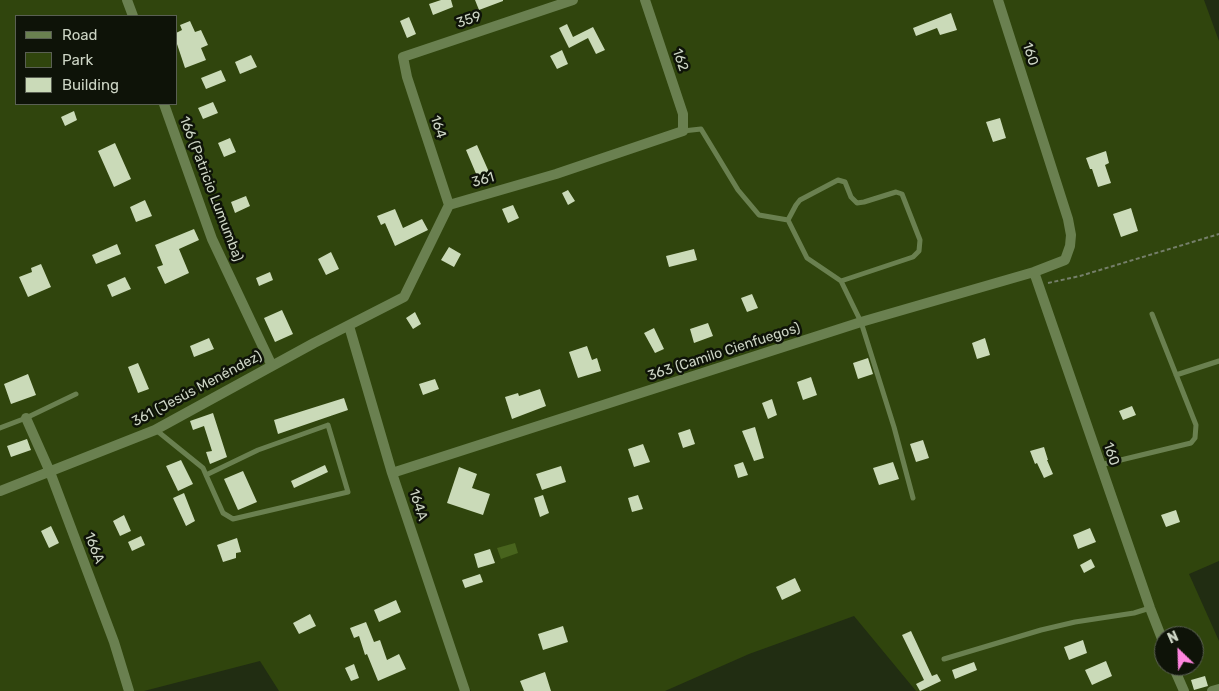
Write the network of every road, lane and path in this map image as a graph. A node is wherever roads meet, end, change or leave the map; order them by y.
1 (127, 0) edge
2 (573, 0) edge
3 (645, 0) edge
4 (998, 0) edge
5 (133, 15) edge
6 (403, 57) joint
7 (164, 105) edge
8 (683, 131) junction
9 (449, 205) junction
10 (788, 220) junction
11 (1219, 234) edge
12 (1065, 260) joint
13 (1034, 272) junction
14 (841, 281) junction
15 (1039, 285) junction
16 (1152, 314) dead end
17 (861, 322) junction
18 (348, 326) junction
19 (1219, 361) edge
20 (272, 366) junction
21 (1176, 375) junction
22 (76, 394) dead end
23 (26, 418) junction
24 (0, 428) edge
25 (155, 430) junction
26 (1100, 465) junction
27 (50, 472) junction
28 (392, 473) junction
29 (206, 475) junction
30 (0, 491) edge
31 (913, 498) dead end
32 (1150, 608) junction
33 (1157, 626) edge
34 (944, 659) dead end
35 (1177, 676) edge
36 (1219, 688) edge
37 (129, 691) edge
38 (465, 691) edge
39 (1184, 691) edge
40 (1212, 691) edge

1 - 5 street
2 - 6 street, 359
3 - 8 street, 162
4 - 12 street, 160
6 - 9 street, 164
7 - 20 street, 166 (Patricio Lumumba)
8 - 9 street, 361
8 - 10 lane
9 - 18 street
10 - 14 lane
10 - 14 lane
11 - 15 path
12 - 13 street, 363 (Camilo Cienfuegos)
13 - 15 street, 160
13 - 17 street, 363 (Camilo Cienfuegos)
14 - 17 lane
15 - 26 street, 160
16 - 21 lane
17 - 28 street, 363 (Camilo Cienfuegos)
17 - 31 lane
18 - 20 street, 361 (Jesús Menéndez)
18 - 28 street, 164A
19 - 21 lane
20 - 25 street, 361 (Jesús Menéndez)
21 - 26 lane
22 - 23 lane
23 - 24 lane
23 - 27 street, 166A
25 - 27 street, 361 (Jesús Menéndez)
25 - 29 lane
26 - 32 street, 160
27 - 30 street, 361 (Jesús Menéndez)
27 - 37 street, 166A
28 - 38 street, 164A
29 - 29 lane
32 - 33 street, 160
32 - 34 lane
35 - 39 street
36 - 40 street

